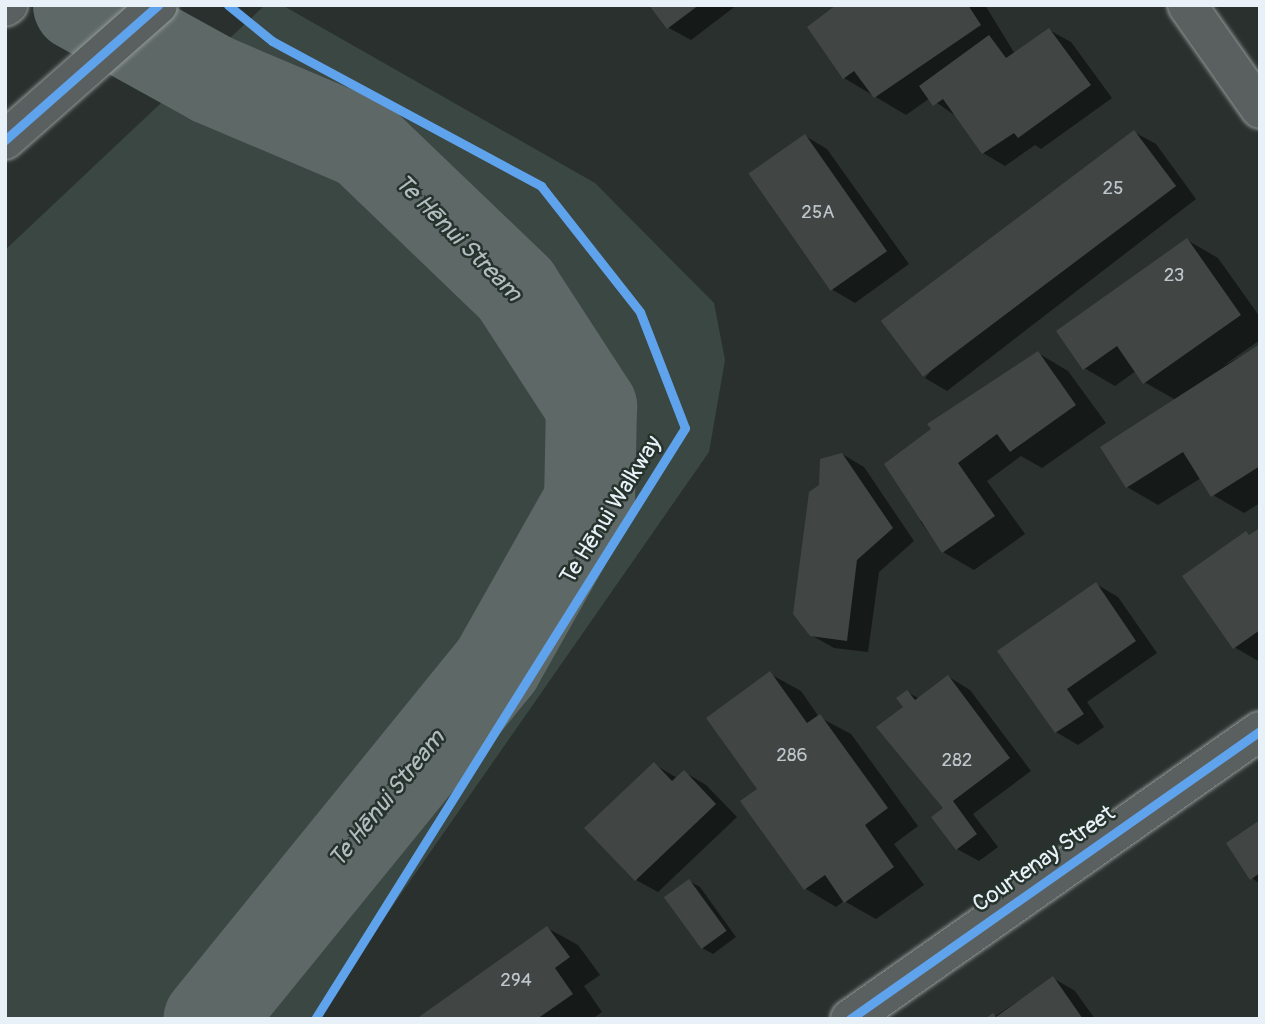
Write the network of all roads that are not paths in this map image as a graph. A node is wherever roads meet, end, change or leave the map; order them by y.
1 (158, 5) edge
2 (1187, 5) edge
3 (1260, 108) edge
4 (5, 140) edge
5 (1260, 731) edge
6 (850, 1019) edge

1 - 4 main road
2 - 3 main road
5 - 6 main road, Courtenay Street

